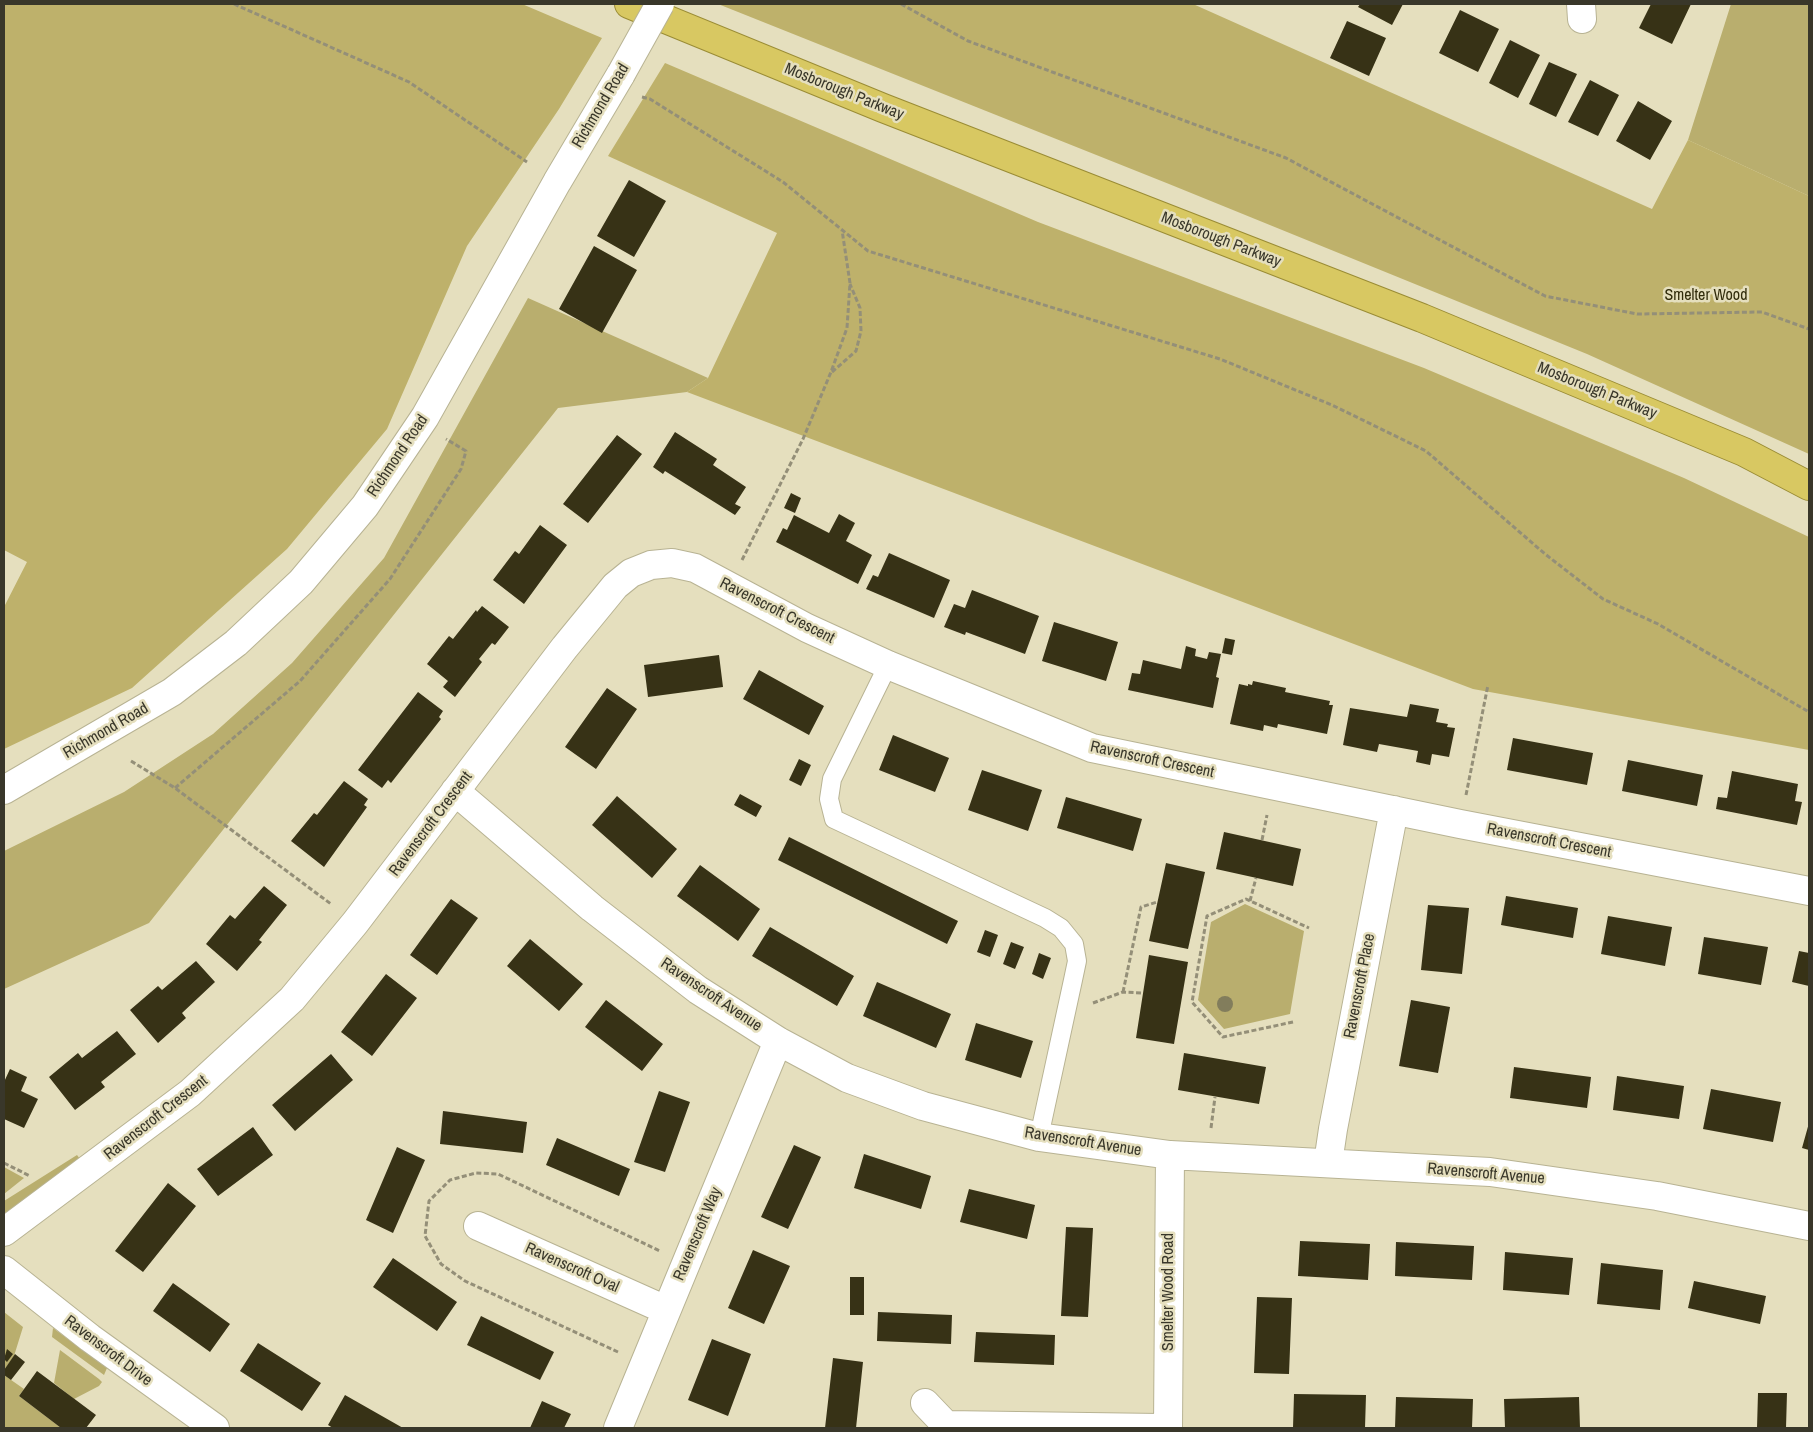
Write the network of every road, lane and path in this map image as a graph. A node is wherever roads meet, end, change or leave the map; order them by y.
1 (234, 4) edge
2 (629, 4) edge
3 (660, 4) edge
4 (901, 4) edge
5 (628, 85) junction
6 (527, 162) dead end
7 (842, 230) junction
8 (850, 284) junction
9 (1809, 329) edge
10 (831, 372) junction
11 (446, 439) dead end
12 (1809, 486) edge
13 (740, 564) dead end
14 (888, 666) junction
15 (1488, 685) dead end
16 (1809, 712) edge
17 (131, 761) dead end
18 (175, 788) junction
19 (4, 790) edge
20 (455, 791) junction
21 (1466, 798) dead end
22 (1269, 807) dead end
23 (1394, 810) junction
24 (1262, 840) dead end
25 (1256, 878) dead end
26 (1809, 891) edge
27 (1250, 901) junction
28 (1157, 902) dead end
29 (335, 908) dead end
30 (1309, 928) dead end
31 (1123, 992) junction
32 (1143, 994) dead end
33 (1090, 1004) dead end
34 (1293, 1022) dead end
35 (778, 1041) junction
36 (1215, 1097) dead end
37 (1211, 1129) dead end
38 (1039, 1137) junction
39 (1170, 1155) junction
40 (4, 1163) edge
41 (1328, 1163) junction
42 (33, 1178) dead end
43 (478, 1226) dead end
44 (1809, 1226) edge
45 (4, 1232) edge
46 (4, 1270) edge
47 (666, 1310) junction
48 (925, 1403) dead end
49 (215, 1428) edge
50 (618, 1428) edge
51 (1160, 1428) edge
52 (1168, 1428) edge

1 - 6 path
2 - 12 highway, Mosborough Parkway
3 - 5 street, Richmond Road, bridge
4 - 9 path
5 - 7 path
5 - 19 street, Richmond Road
7 - 8 path
7 - 16 path
8 - 10 path
8 - 10 path
10 - 13 path
11 - 18 path
14 - 20 street, Ravenscroft Crescent
14 - 23 street, Ravenscroft Crescent
14 - 38 lane
15 - 21 path
17 - 18 path
18 - 29 path
20 - 35 street, Ravenscroft Avenue
20 - 45 street, Ravenscroft Crescent
22 - 24 path
23 - 26 street, Ravenscroft Crescent
23 - 41 street, Ravenscroft Place
25 - 27 path
27 - 30 path
27 - 34 path
28 - 31 path
31 - 32 path
31 - 33 path
35 - 38 street, Ravenscroft Avenue
35 - 47 street, Ravenscroft Way
36 - 37 path
38 - 39 street, Ravenscroft Avenue
39 - 41 street, Ravenscroft Avenue
39 - 52 street, Smelter Wood Road
40 - 42 path
41 - 44 street, Ravenscroft Avenue
43 - 47 street, Ravenscroft Oval
46 - 49 street, Ravenscroft Drive
47 - 50 street, Ravenscroft Way
48 - 51 street

